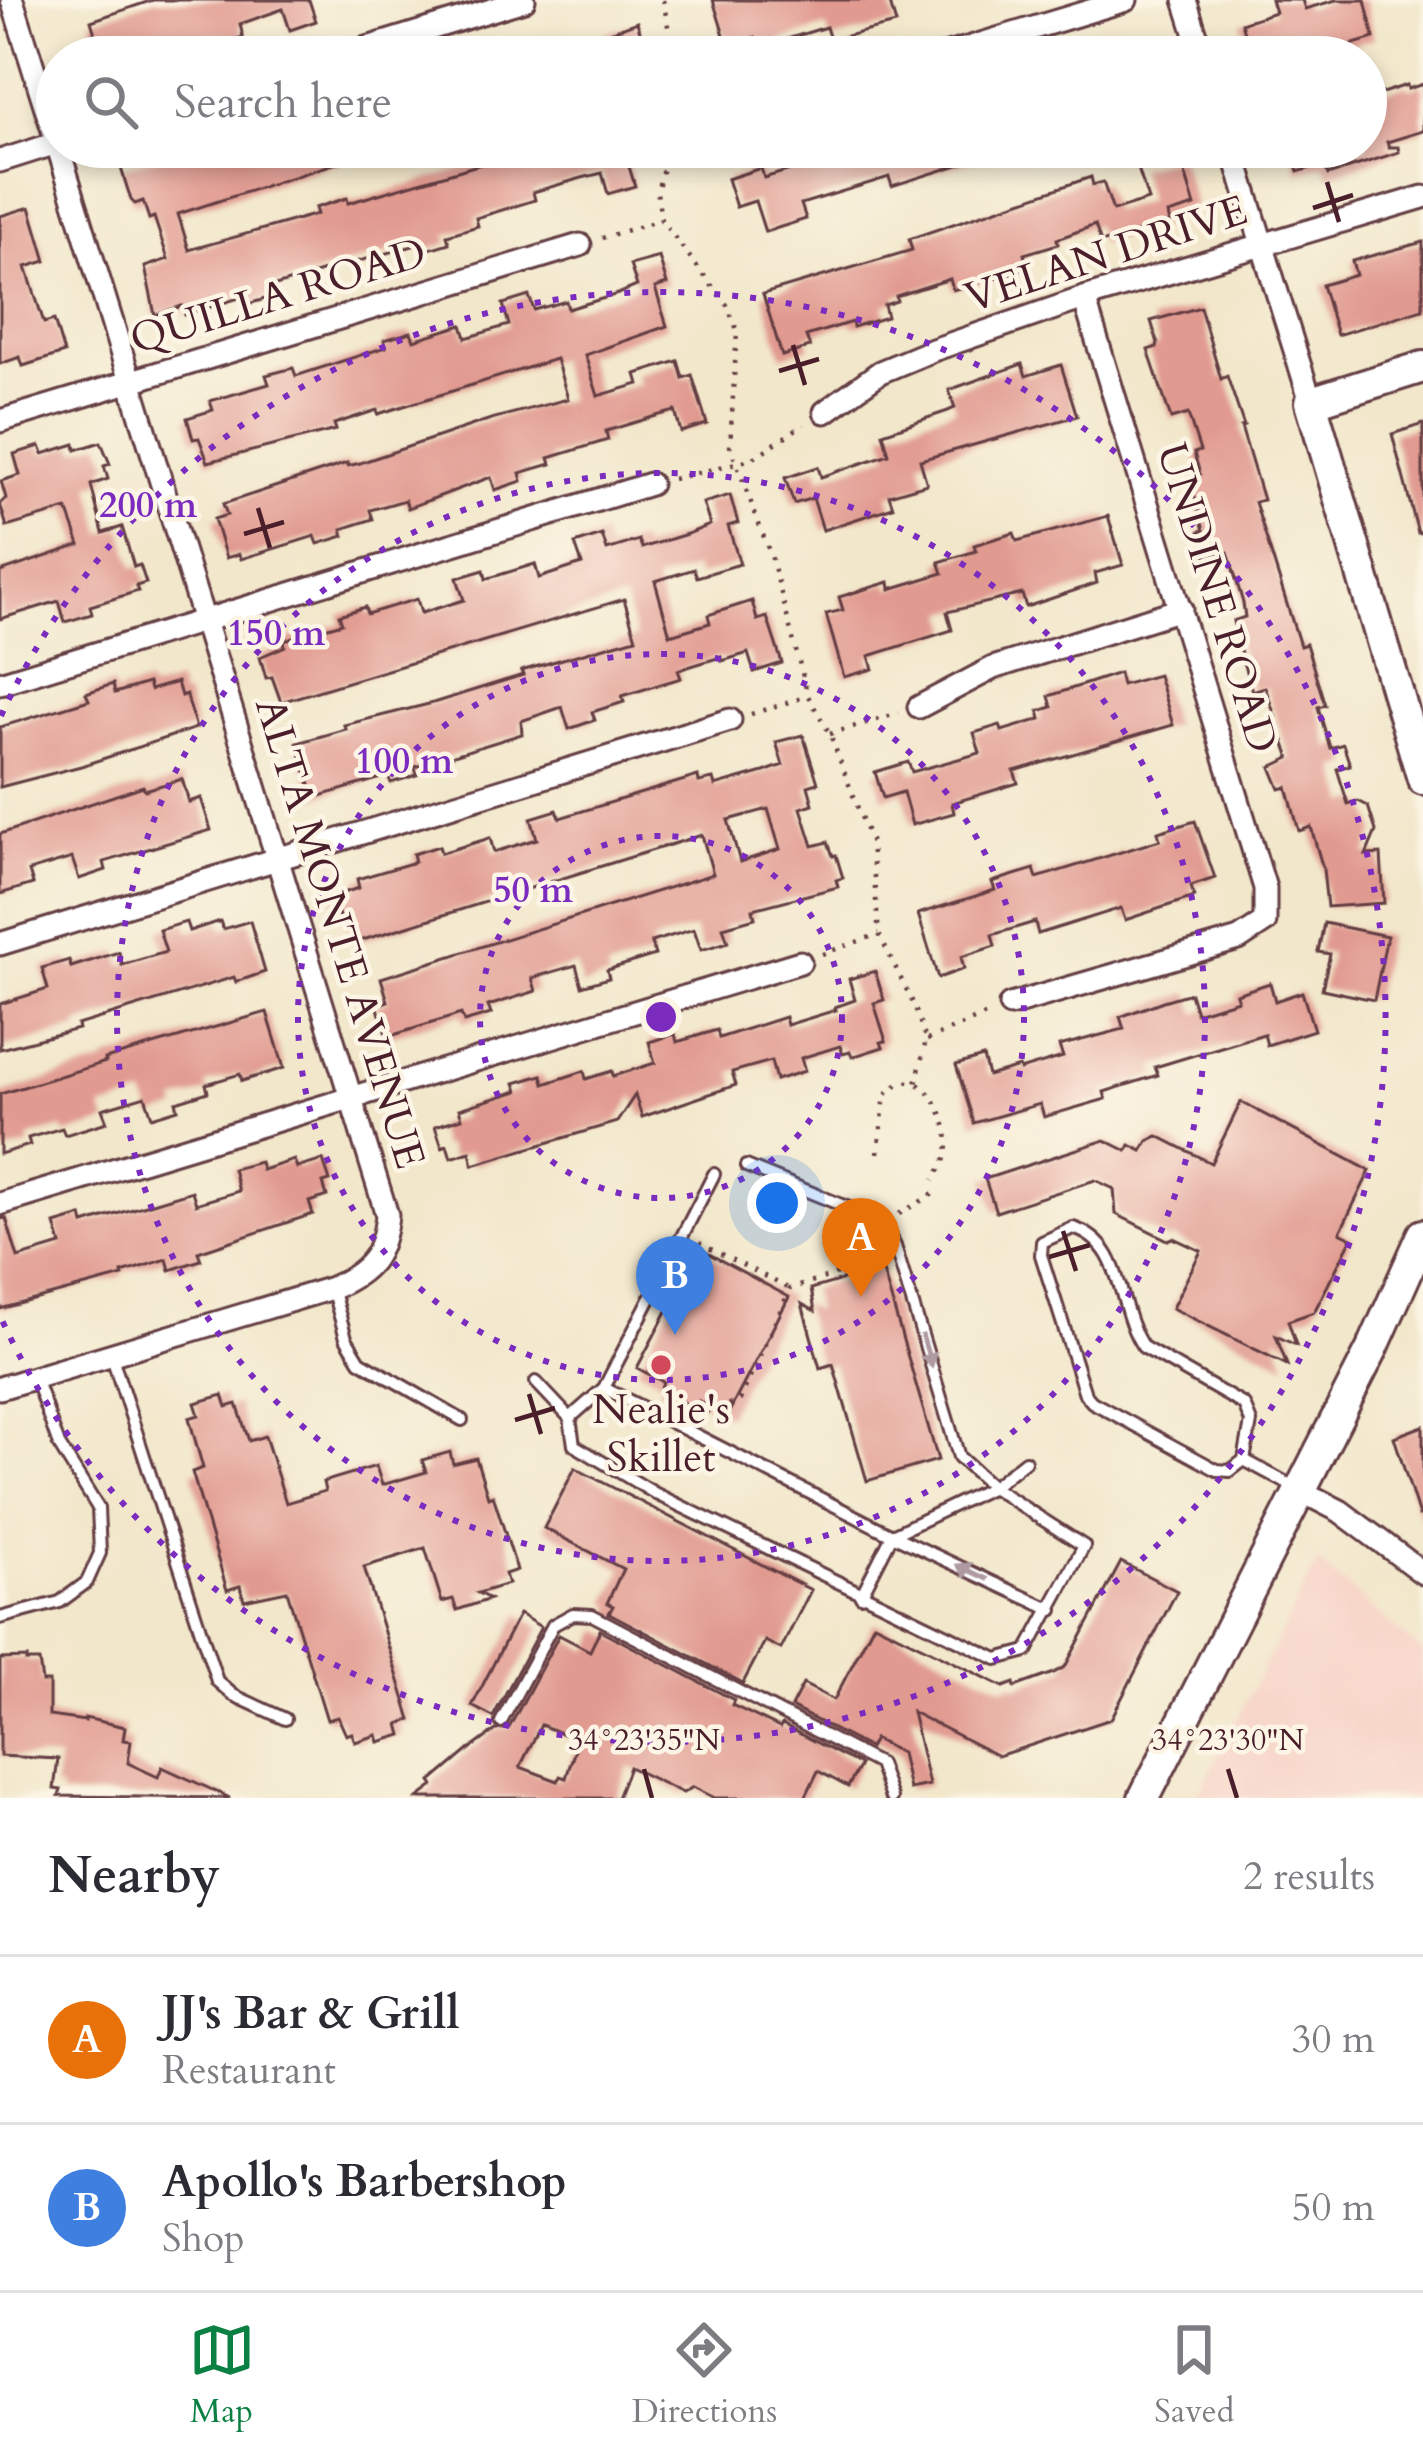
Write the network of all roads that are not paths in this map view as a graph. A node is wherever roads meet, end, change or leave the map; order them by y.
1 (12, 0) edge
2 (524, 0) edge
3 (1126, 0) edge
4 (1185, 0) edge
5 (407, 36) edge
6 (1007, 36) edge
7 (1196, 36) edge
8 (36, 75) edge
9 (36, 150) edge
10 (0, 160) edge
11 (65, 168) edge
12 (1239, 168) edge
13 (1423, 197) edge
14 (580, 244) road end
15 (1263, 245) junction
16 (1084, 298) junction
17 (1423, 367) edge
18 (131, 382) junction
19 (1311, 402) junction
20 (825, 412) road end
21 (0, 421) edge
22 (650, 484) road end
23 (1180, 609) junction
24 (203, 620) junction
25 (0, 682) edge
26 (919, 707) road end
27 (730, 720) road end
28 (1423, 779) edge
29 (275, 859) junction
30 (0, 944) edge
31 (800, 962) road end
32 (1010, 1005) road end
33 (351, 1101) junction
34 (746, 1166) dead end
35 (714, 1174) dead end
36 (0, 1204) edge
37 (1423, 1235) edge
38 (332, 1288) junction
39 (111, 1354) junction
40 (35, 1378) junction
41 (536, 1382) dead end
42 (0, 1388) edge
43 (604, 1388) junction
44 (570, 1418) junction
45 (462, 1420) dead end
46 (1244, 1460) junction
47 (1025, 1461) dead end
48 (992, 1487) junction
49 (1299, 1490) junction
50 (892, 1535) junction
51 (1421, 1567) edge
52 (861, 1596) junction
53 (1052, 1610) junction
54 (0, 1618) edge
55 (284, 1719) dead end
56 (501, 1722) dead end
57 (891, 1798) edge
58 (1144, 1798) edge

1 - 8 street, ALTA MONTE AVENUE
2 - 5 street
3 - 6 street
4 - 7 street
9 - 10 street
11 - 18 street, ALTA MONTE AVENUE
12 - 15 street
13 - 15 street, VELAN DRIVE
14 - 18 street, QUILLA ROAD
15 - 16 street, VELAN DRIVE
15 - 19 street
16 - 20 street, VELAN DRIVE
16 - 23 street, UNDINE ROAD
17 - 19 street
18 - 21 street, QUILLA ROAD
18 - 24 street, ALTA MONTE AVENUE
19 - 28 street
22 - 24 street
23 - 26 street
23 - 32 street, UNDINE ROAD
24 - 25 street
24 - 29 street, ALTA MONTE AVENUE
27 - 29 street
29 - 30 street
29 - 33 street, ALTA MONTE AVENUE
31 - 33 street
33 - 36 street
33 - 38 street, ALTA MONTE AVENUE
34 -> 48 lane
35 - 43 lane
37 - 49 street
38 - 39 street
38 - 45 lane
39 - 40 street
39 - 55 lane
40 - 42 street
40 - 54 lane
41 - 44 lane
43 - 44 lane
43 - 50 lane
44 - 52 lane
46 - 46 lane
46 - 49 lane
47 - 48 lane
48 - 50 lane
48 - 53 lane
49 - 51 street
49 - 58 street
50 - 52 lane
53 -> 50 lane
52 - 53 lane
56 - 57 lane

